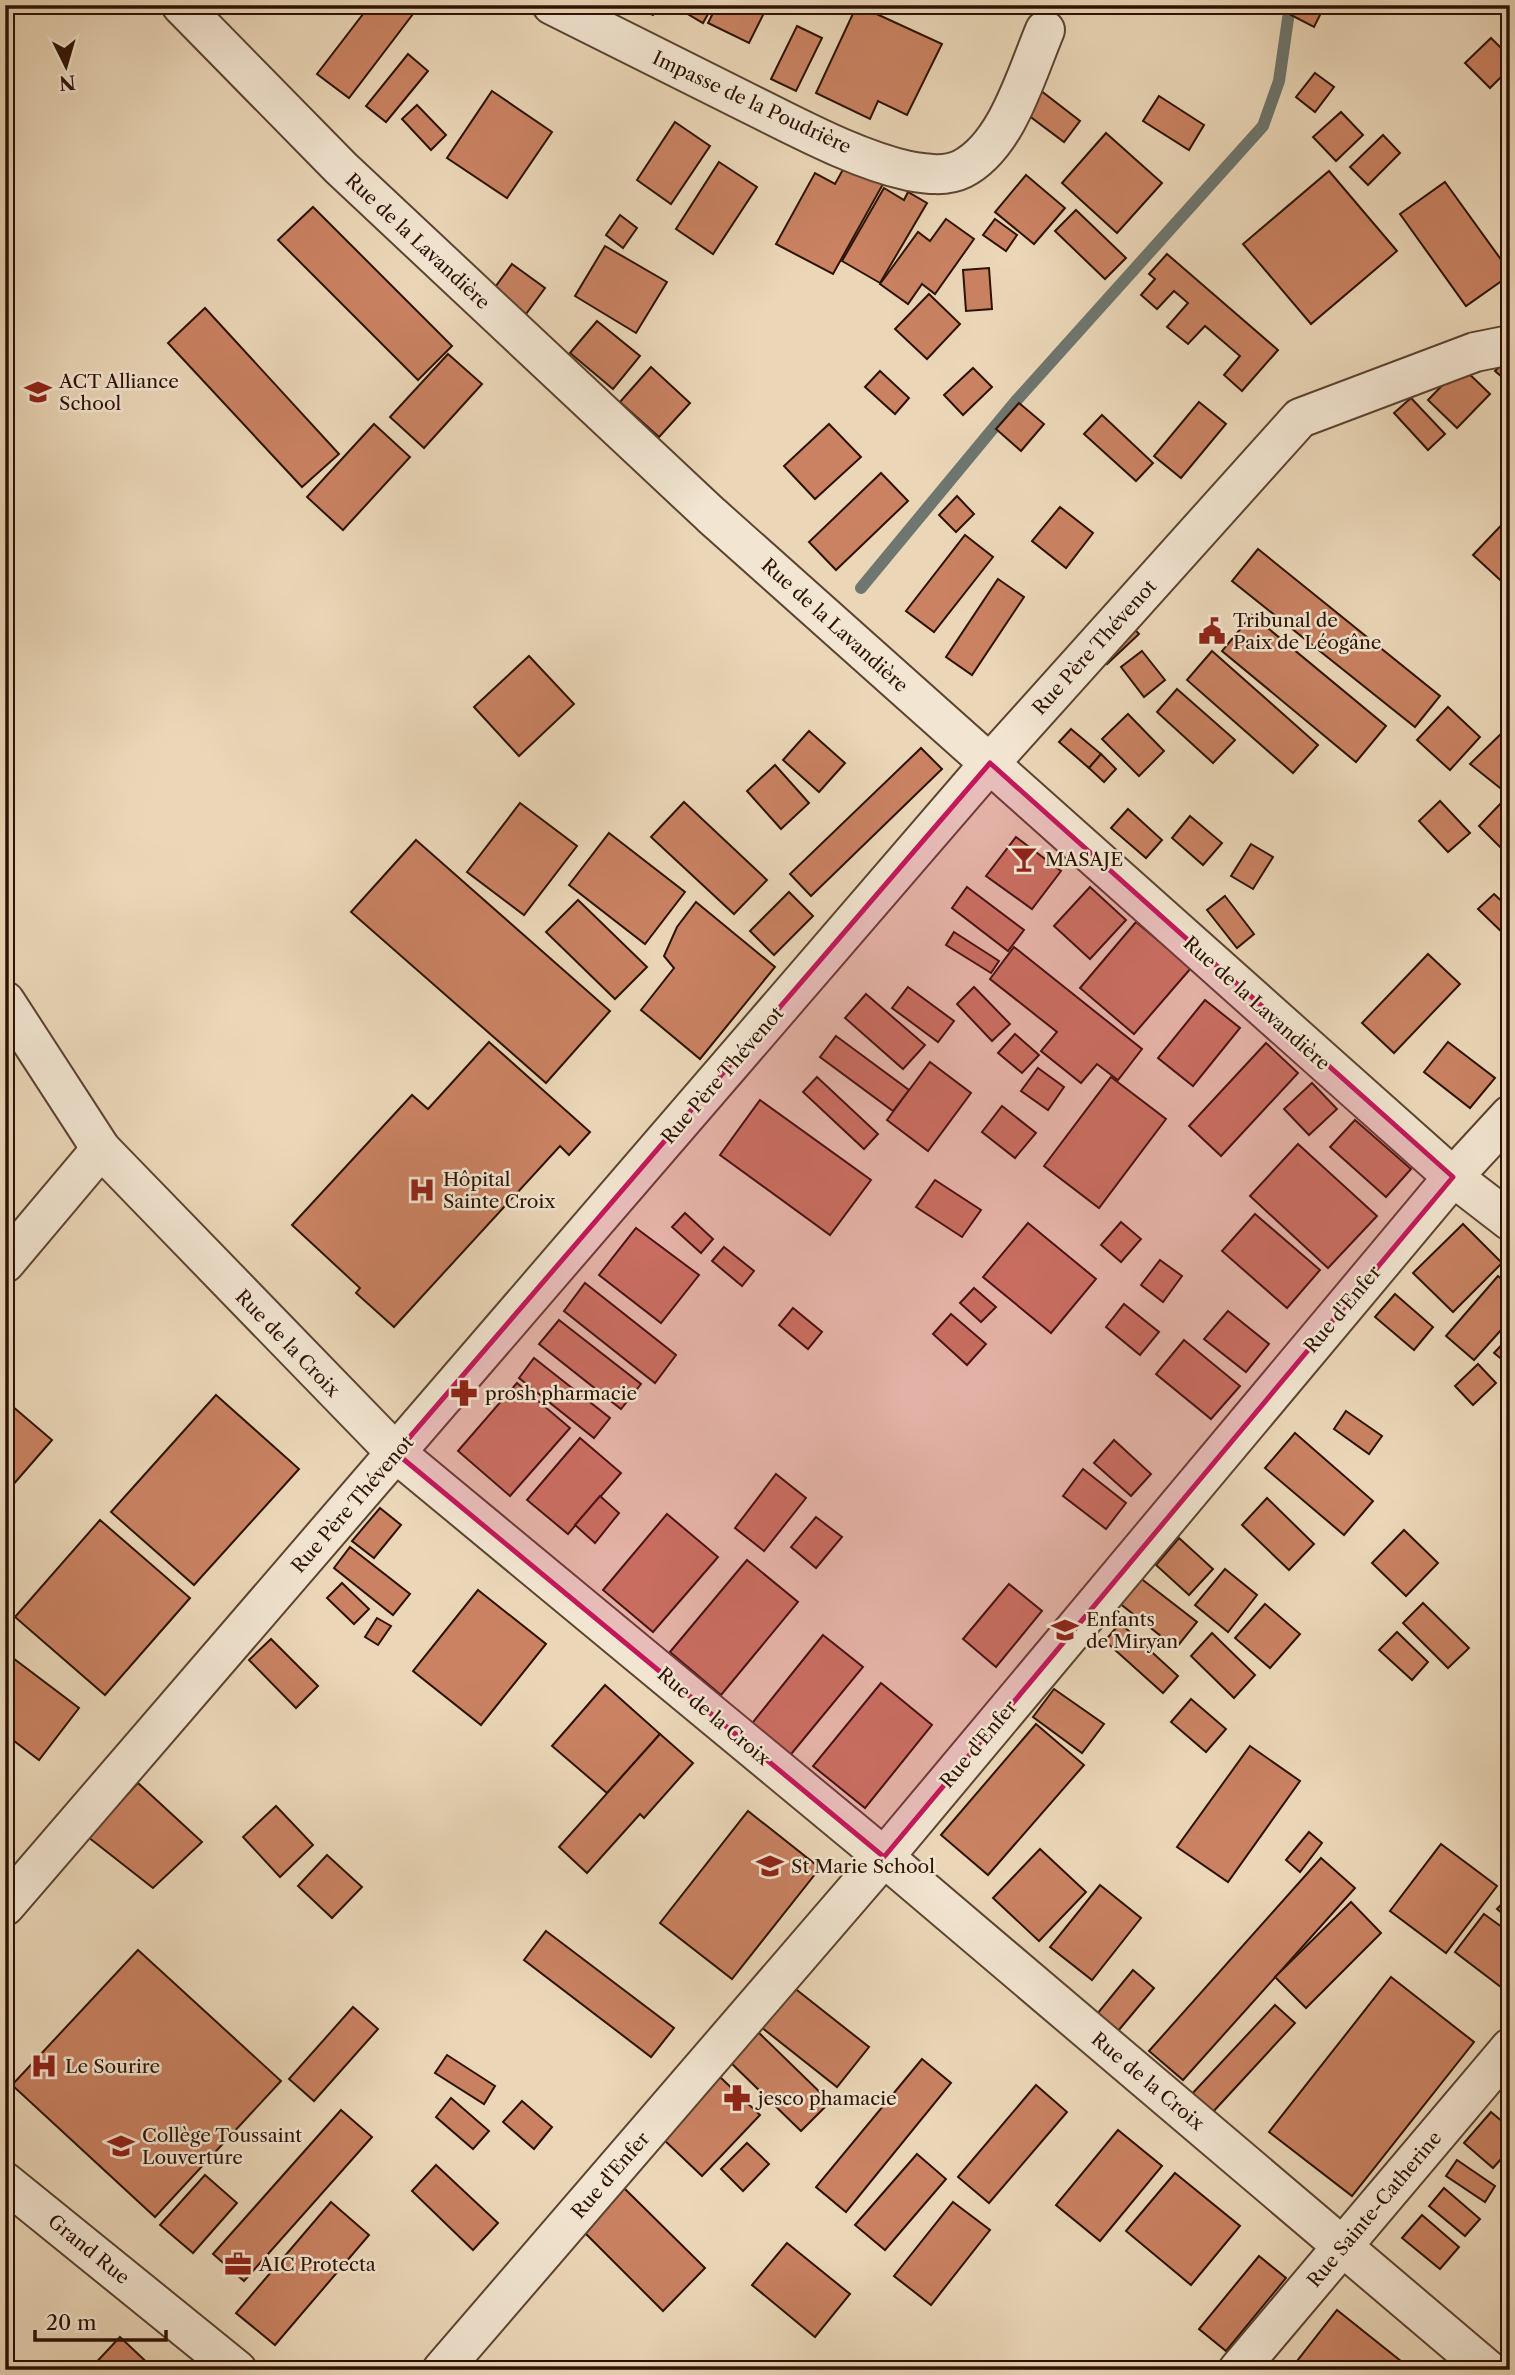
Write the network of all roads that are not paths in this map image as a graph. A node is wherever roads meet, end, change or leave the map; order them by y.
1 (181, 5) edge
2 (552, 5) edge
3 (1045, 30) dead end
4 (1510, 345) edge
5 (990, 763) junction
6 (5, 1000) edge
7 (1510, 1115) edge
8 (100, 1149) junction
9 (1453, 1177) junction
10 (1510, 1221) edge
11 (18, 1224) edge
12 (5, 1263) edge
13 (396, 1453) junction
14 (884, 1857) junction
15 (5, 1906) edge
16 (1510, 2048) edge
17 (5, 2182) edge
18 (1342, 2246) junction
19 (237, 2370) edge
20 (442, 2370) edge
21 (1238, 2370) edge
22 (1488, 2370) edge

1 - 5 street, Rue de la Lavandière
2 - 3 street, Impasse de la Poudrière
4 - 5 street, Rue Père Thévenot
5 - 9 street, Rue de la Lavandière
5 - 13 street, Rue Père Thévenot
6 - 8 street, Rue de la Croix
7 - 9 street, Rue d'Enfer
8 - 11 street
8 - 13 street, Rue de la Croix
9 - 10 street, Rue de la Lavandière
9 - 14 street, Rue d'Enfer
11 - 12 street
13 - 14 street, Rue de la Croix
13 - 15 street, Rue Père Thévenot
14 - 18 street, Rue de la Croix
14 - 20 street, Rue d'Enfer
16 - 18 street, Rue Sainte-Catherine
17 - 19 street, Grand Rue
18 - 21 street, Rue Sainte-Catherine
18 - 22 street, Rue de la Croix

